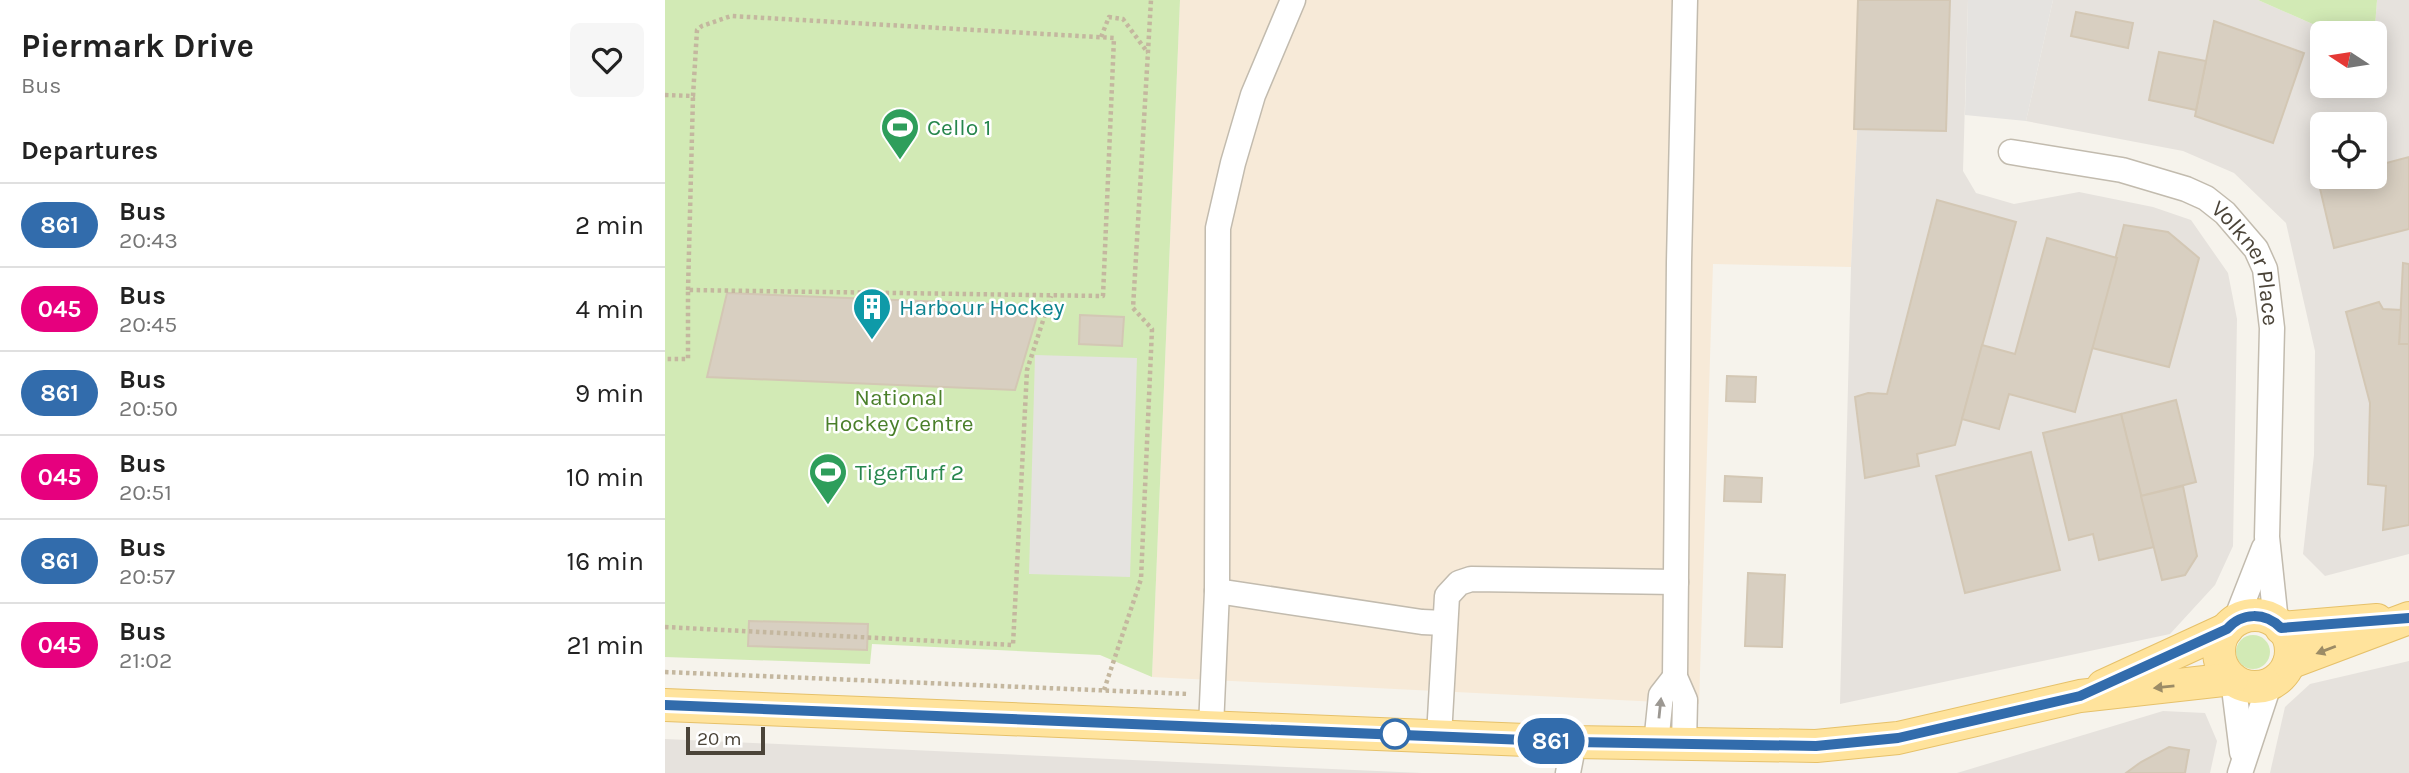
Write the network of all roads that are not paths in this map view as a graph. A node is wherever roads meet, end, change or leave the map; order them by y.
1 (1293, 0) edge
2 (1685, 0) edge
3 (2011, 152) dead end
4 (2267, 537) junction
5 (1676, 582) junction
6 (1217, 591) junction
7 (2409, 618) edge
8 (1445, 623) junction
9 (2231, 625) junction
10 (2278, 625) junction
11 (2279, 674) junction
12 (2232, 679) junction
13 (2080, 696) junction
14 (665, 705) edge
15 (1211, 727) junction
16 (1439, 736) junction
17 (1574, 742) junction
18 (1670, 745) junction
19 (2241, 771) edge
20 (1568, 773) edge

1 - 6 street
2 - 5 street
3 - 4 street, Volkner Place
4 - 9 street, Volkner Place
4 - 10 street, Volkner Place
5 - 8 street
5 - 18 street
6 - 8 street
6 - 15 street
7 - 10 main road
7 -> 11 main road
8 - 16 street
9 - 10 main road
9 - 12 main road
9 - 13 main road
10 - 11 main road
11 - 12 main road
11 - 19 street
12 -> 13 main road
12 - 19 street
13 - 18 main road
14 - 15 main road
15 - 16 main road
16 - 17 main road
17 - 18 main road
17 - 20 street

